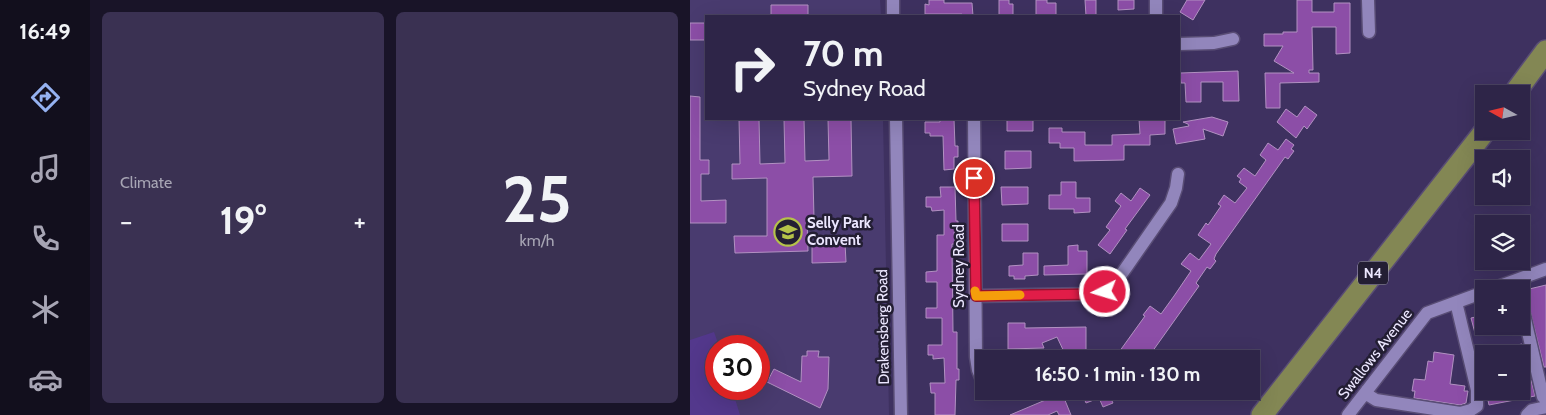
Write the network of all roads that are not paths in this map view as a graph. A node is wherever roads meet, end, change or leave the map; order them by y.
1 (892, 0) edge
2 (1156, 0) edge
3 (1368, 0) edge
4 (893, 15) edge
5 (1156, 15) edge
6 (1369, 32) dead end
7 (1233, 39) dead end
8 (1180, 44) edge
9 (1546, 52) edge
10 (1521, 85) edge
11 (896, 120) edge
12 (974, 120) edge
13 (1478, 140) edge
14 (1178, 174) dead end
15 (1546, 269) edge
16 (1525, 280) edge
17 (1475, 295) edge
18 (976, 296) junction
19 (1456, 302) junction
20 (1529, 335) edge
21 (976, 350) edge
22 (1367, 390) junction
23 (1545, 402) edge
24 (901, 415) edge
25 (1262, 415) edge
26 (1348, 415) edge
27 (1527, 415) edge

1 - 4 street
2 - 5 street
3 - 6 street
7 - 8 street
9 - 10 highway
11 - 24 street, Drakensberg Road
12 - 18 street, Sydney Road
13 - 25 highway, N4
14 - 18 street
15 - 16 street
17 - 19 street, Swallows Avenue
18 - 21 street, Sydney Road
19 - 22 street, Swallows Avenue
19 - 22 street
20 - 23 street
22 - 26 street, Swallows Avenue
23 - 27 street

